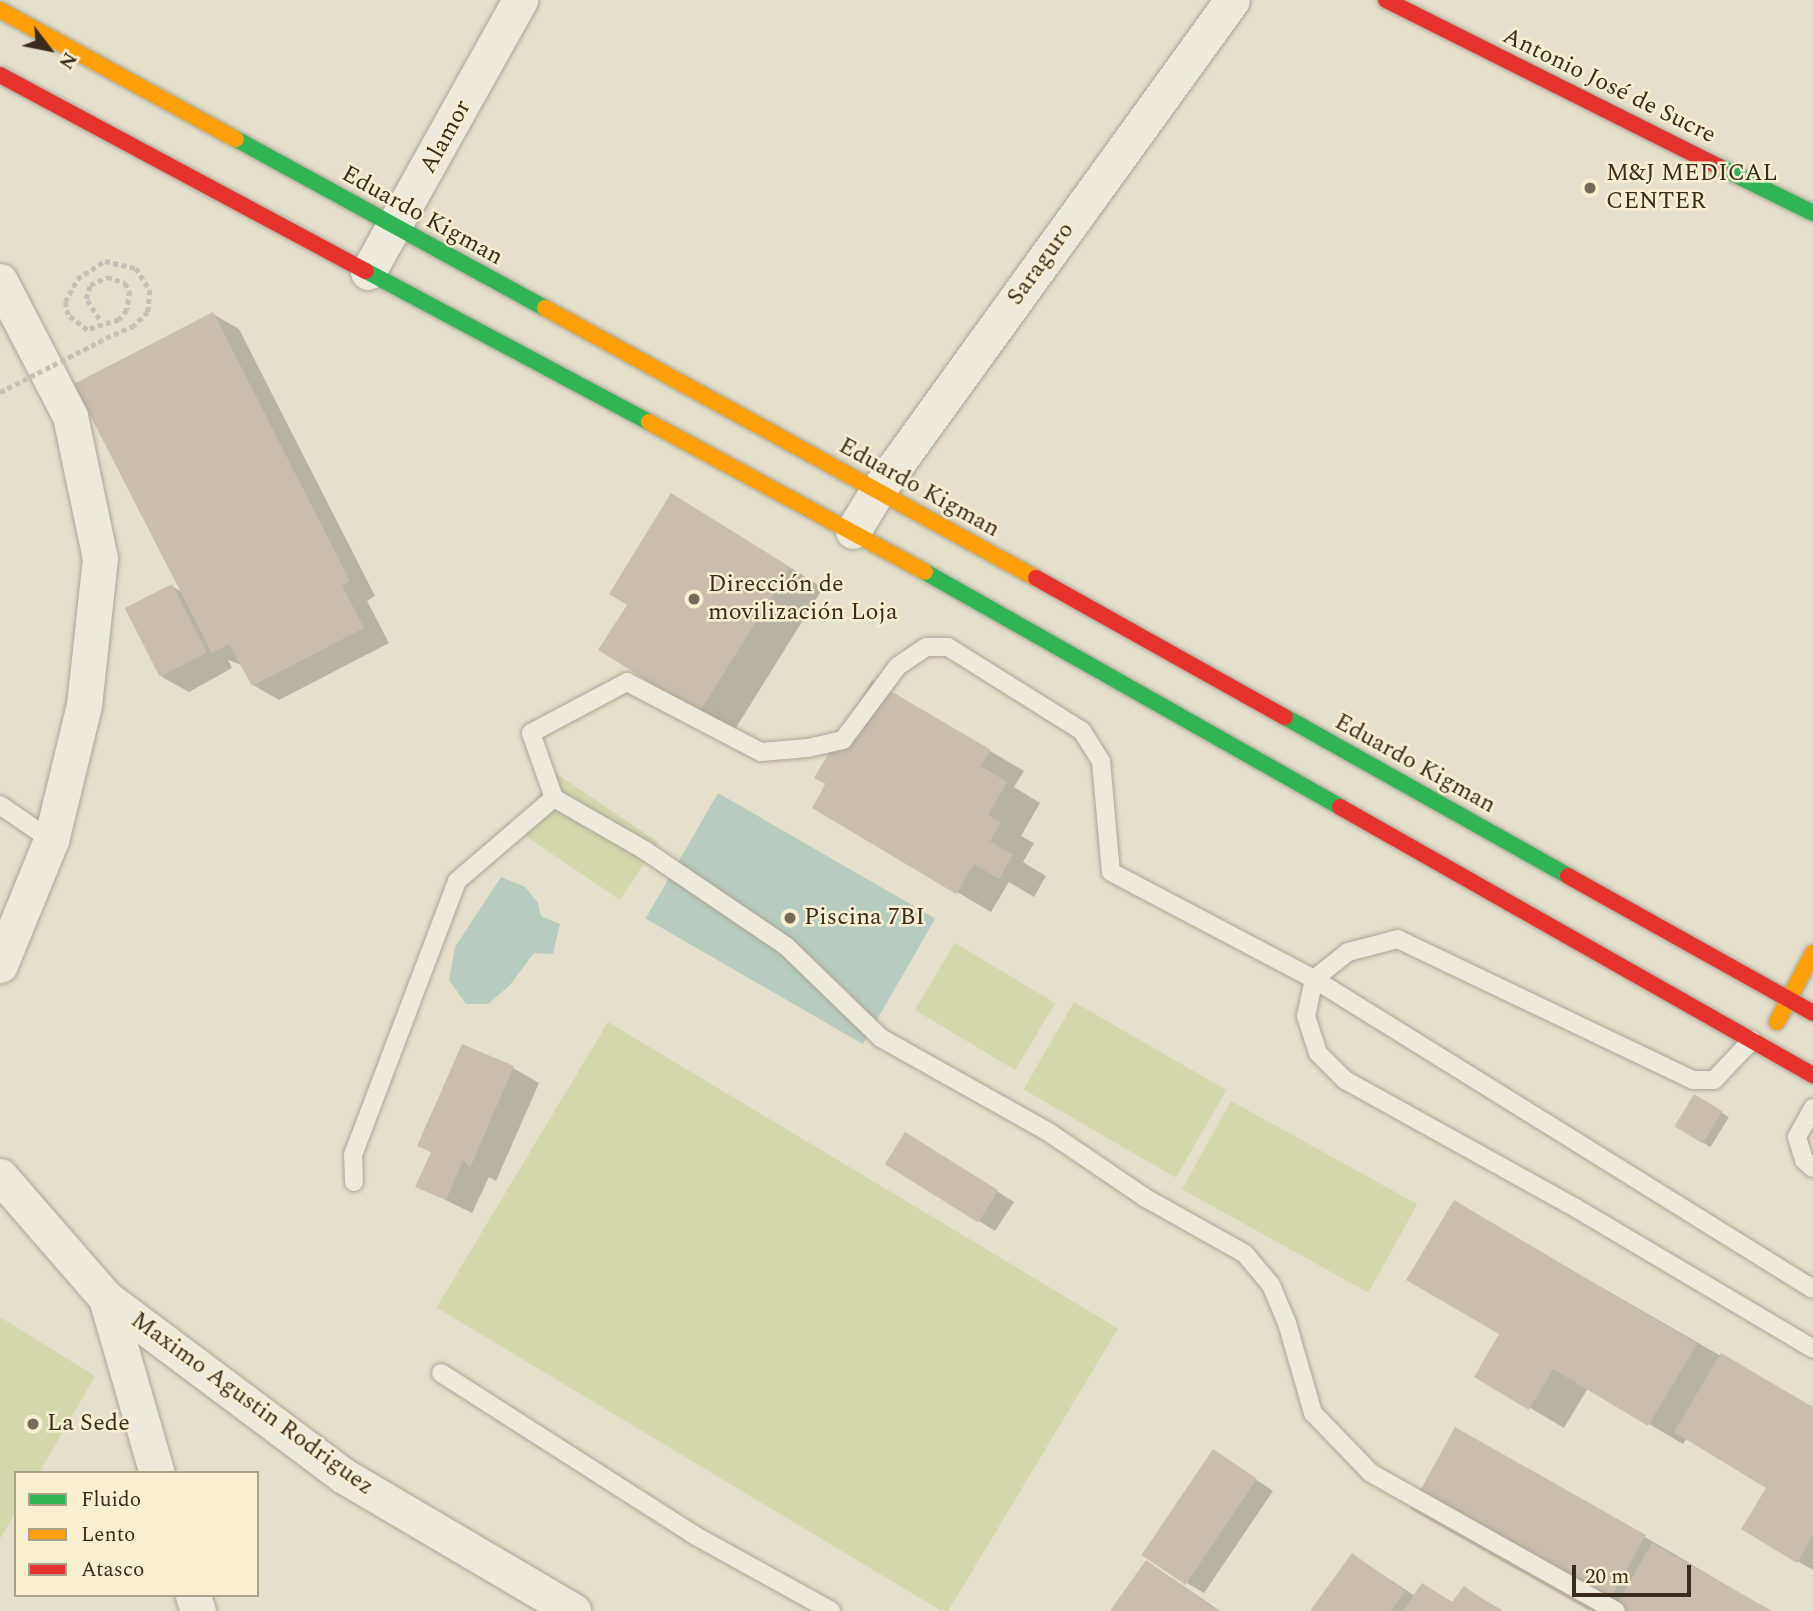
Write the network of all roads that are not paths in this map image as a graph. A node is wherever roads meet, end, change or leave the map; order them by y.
1 (520, 0) edge
2 (1232, 0) edge
3 (1386, 0) edge
4 (0, 10) edge
5 (0, 75) edge
6 (1813, 213) edge
7 (396, 228) junction
8 (368, 272) junction
9 (0, 281) edge
10 (878, 490) junction
11 (853, 531) junction
12 (554, 798) junction
13 (0, 805) edge
14 (51, 840) junction
15 (1813, 953) edge
16 (0, 965) edge
17 (1314, 979) junction
18 (1788, 998) junction
19 (1813, 1013) edge
20 (1759, 1043) junction
21 (1813, 1075) edge
22 (1813, 1108) edge
23 (1813, 1168) edge
24 (0, 1176) edge
25 (354, 1182) dead end
26 (1813, 1289) edge
27 (106, 1298) junction
28 (1813, 1349) edge
29 (442, 1373) dead end
30 (156, 1471) edge
31 (573, 1611) edge
32 (831, 1611) edge
33 (1616, 1611) edge

1 - 7 street, Alamor
2 - 10 street, Saraguro
3 - 6 street, Antonio José de Sucre
4 - 7 street, Eduardo Kigman
5 - 8 street
7 - 8 street, Alamor
7 - 10 street, Eduardo Kigman
8 - 11 street
9 - 14 street
10 - 11 street, Saraguro
10 - 18 street, Eduardo Kigman
11 - 20 street
12 - 17 lane
12 - 25 lane
12 - 33 lane
13 - 14 lane
14 - 16 street
15 - 18 street
17 - 20 lane
17 - 26 lane
17 - 28 lane
18 - 19 street, Eduardo Kigman
18 - 20 street
20 - 21 street
22 - 23 lane
24 - 27 street, Maximo Agustin Rodriguez
27 - 30 street
27 - 31 street, Maximo Agustin Rodriguez
29 - 32 lane

